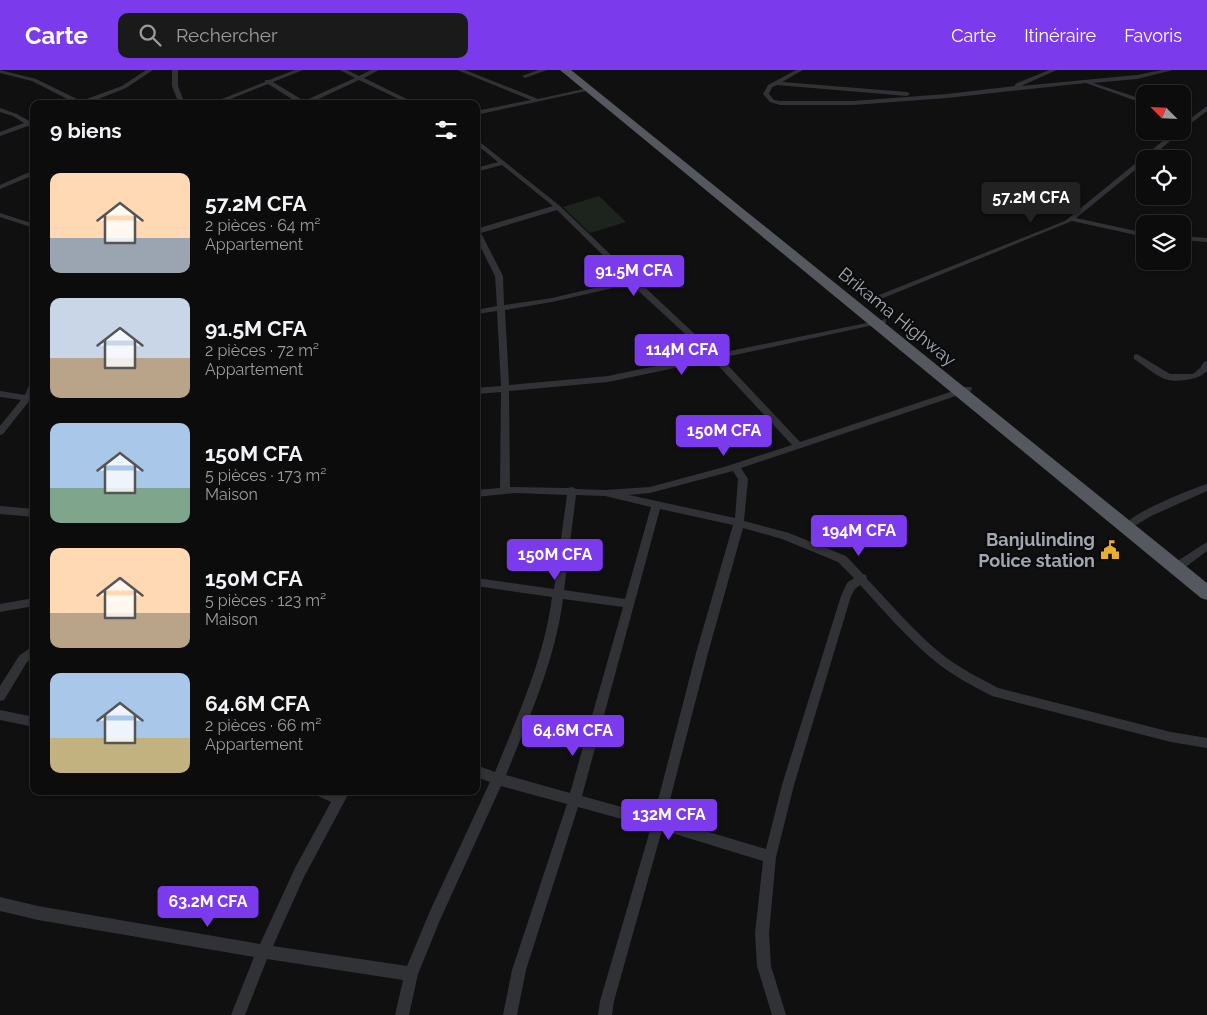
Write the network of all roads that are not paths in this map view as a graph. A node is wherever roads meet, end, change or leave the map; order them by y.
1 (150, 70) edge
2 (175, 70) edge
3 (300, 70) edge
4 (343, 70) edge
5 (376, 70) edge
6 (460, 70) edge
7 (544, 70) edge
8 (565, 70) edge
9 (572, 70) edge
10 (800, 70) edge
11 (1054, 70) edge
12 (1170, 70) edge
13 (0, 71) edge
14 (525, 76) dead end
15 (360, 77) junction
16 (267, 81) junction
17 (1084, 81) junction
18 (776, 83) junction
19 (1012, 88) junction
20 (588, 90) junction
21 (947, 96) junction
22 (1136, 99) edge
23 (73, 100) edge
24 (91, 100) edge
25 (180, 100) edge
26 (222, 100) edge
27 (298, 100) edge
28 (312, 100) edge
29 (406, 100) edge
30 (536, 100) junction
31 (1207, 108) edge
32 (0, 110) edge
33 (480, 113) edge
34 (1191, 116) edge
35 (1196, 117) junction
36 (1207, 118) edge
37 (1191, 121) edge
38 (30, 122) edge
39 (0, 134) edge
40 (1167, 140) edge
41 (480, 145) edge
42 (501, 163) junction
43 (480, 169) edge
44 (30, 174) edge
45 (0, 176) edge
46 (18, 180) junction
47 (30, 182) edge
48 (0, 187) edge
49 (558, 207) junction
50 (0, 215) edge
51 (1071, 219) junction
52 (30, 225) edge
53 (480, 231) edge
54 (1136, 233) edge
55 (480, 238) edge
56 (1191, 239) edge
57 (1207, 240) edge
58 (633, 281) junction
59 (873, 298) dead end
60 (501, 310) junction
61 (480, 312) edge
62 (879, 322) junction
63 (715, 357) junction
64 (1137, 357) dead end
65 (1207, 364) edge
66 (505, 390) junction
67 (480, 391) edge
68 (964, 391) junction
69 (0, 394) edge
70 (30, 395) edge
71 (0, 432) edge
72 (797, 446) junction
73 (736, 466) junction
74 (1079, 484) junction
75 (666, 486) junction
76 (1207, 487) edge
77 (572, 490) junction
78 (505, 492) junction
79 (605, 493) junction
80 (480, 494) edge
81 (657, 504) junction
82 (670, 506) junction
83 (0, 510) edge
84 (30, 513) edge
85 (1133, 522) junction
86 (739, 523) junction
87 (1207, 546) edge
88 (1183, 563) junction
89 (862, 578) junction
90 (1207, 582) edge
91 (480, 583) edge
92 (1207, 593) edge
93 (558, 594) junction
94 (30, 603) edge
95 (630, 604) junction
96 (0, 608) edge
97 (30, 654) edge
98 (0, 696) edge
99 (0, 715) edge
100 (30, 721) edge
101 (1207, 743) edge
102 (480, 772) edge
103 (498, 779) junction
104 (342, 795) edge
105 (574, 801) junction
106 (658, 823) junction
107 (770, 858) junction
108 (0, 904) edge
109 (262, 952) junction
110 (412, 974) junction
111 (238, 1015) edge
112 (402, 1015) edge
113 (510, 1015) edge
114 (606, 1015) edge
115 (779, 1015) edge

1 - 24 street
2 - 25 street
3 - 16 street
4 - 15 street
5 - 15 street
6 - 30 street
7 - 14 street
8 - 20 highway, Brikama Highway
9 - 62 highway, Brikama Highway
10 - 18 street
11 - 19 street
12 - 17 street
13 - 23 street
15 - 28 street
15 - 29 street
16 - 26 street
16 - 27 street
17 - 19 street
17 - 22 street
18 - 21 street
18 - 21 street
19 - 21 street
20 - 30 street
20 - 62 highway, Brikama Highway
30 - 33 street
31 - 35 street
32 - 38 street
34 - 35 street
35 - 36 street
35 - 37 street
38 - 39 street
40 - 51 street
41 - 42 street
42 - 43 street
42 - 49 street
44 - 46 street
45 - 46 street
46 - 47 street
46 - 48 street
49 - 53 street
49 - 58 street
50 - 52 street
51 - 54 street
51 - 59 street
55 - 60 street
56 - 57 street
58 - 60 street
58 - 63 street
60 - 61 street
60 - 66 street
62 - 63 street
62 - 68 highway, Brikama Highway
63 - 66 street
63 - 72 street
64 - 65 street
66 - 67 street
66 - 78 street
68 - 72 street
68 - 74 highway, Brikama Highway
69 - 70 street
70 - 71 street
72 - 73 street
73 - 75 street
73 - 86 street
74 - 85 highway, Brikama Highway
74 - 92 highway, Brikama Highway
75 - 79 street
75 - 82 street
76 - 85 street
77 - 78 street
77 - 79 street
77 - 93 street
78 - 80 street
79 - 81 street
81 - 82 street
81 - 95 street
82 - 86 street
83 - 84 street
85 - 88 highway, Brikama Highway
86 - 89 street
86 - 106 street
87 - 88 street
88 - 90 highway, Brikama Highway
89 - 101 street
89 - 107 street
91 - 93 street
93 - 95 street
93 - 103 street
94 - 96 street
95 - 105 street
97 - 98 street
99 - 100 street
102 - 103 street
103 - 105 street
103 - 110 street
104 - 109 street
105 - 106 street
105 - 113 street
106 - 107 street
106 - 114 street
107 - 115 street
108 - 109 street
109 - 110 street
109 - 111 street
110 - 112 street

